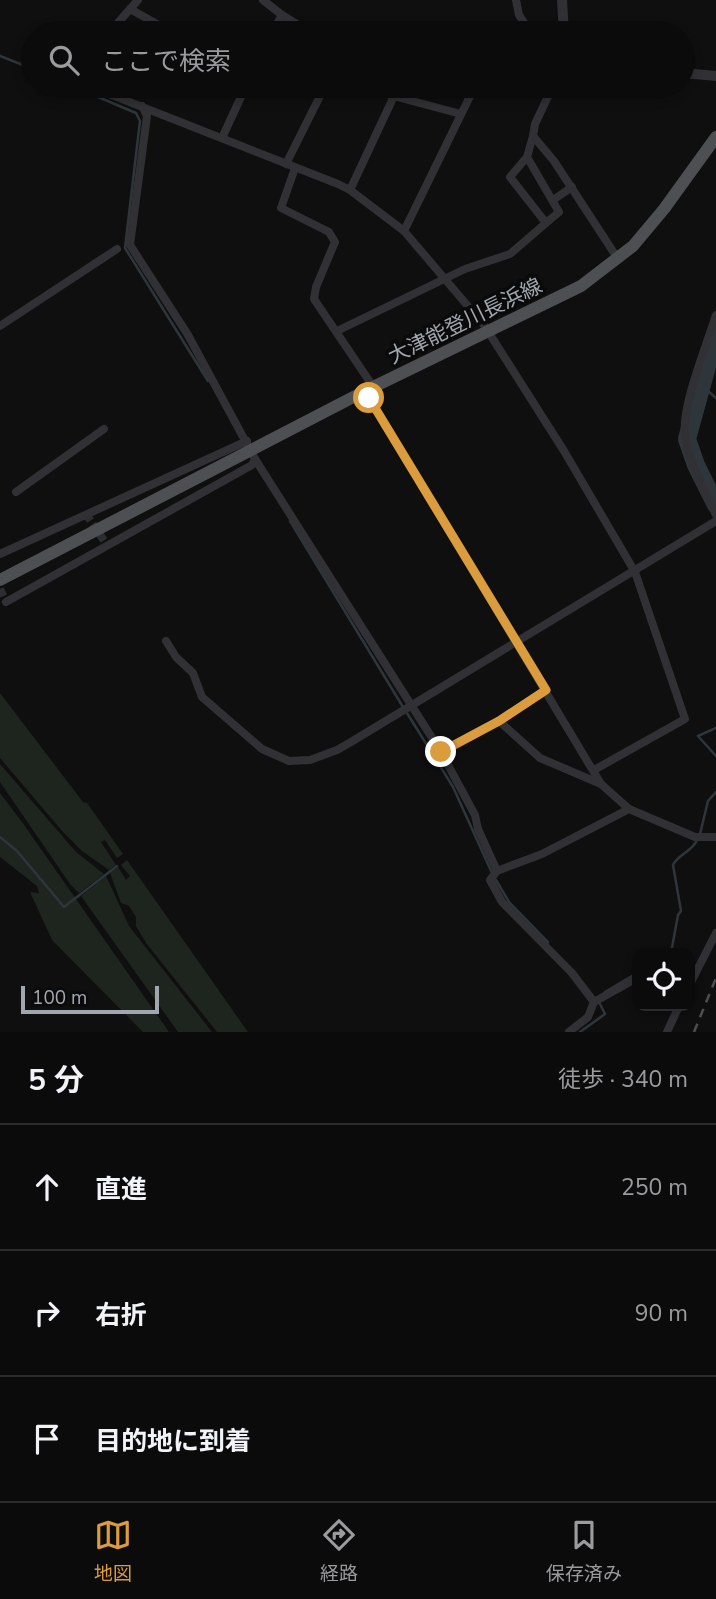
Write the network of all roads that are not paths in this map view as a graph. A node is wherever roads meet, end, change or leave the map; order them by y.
1 (138, 0) edge
2 (263, 0) edge
3 (516, 0) edge
4 (562, 0) edge
5 (130, 9) junction
6 (282, 15) junction
7 (120, 21) edge
8 (152, 21) edge
9 (279, 21) edge
10 (292, 21) edge
11 (523, 21) edge
12 (563, 21) edge
13 (695, 74) edge
14 (716, 76) edge
15 (121, 98) edge
16 (240, 98) edge
17 (319, 98) edge
18 (393, 98) edge
19 (401, 98) edge
20 (469, 98) edge
21 (547, 98) edge
22 (142, 106) junction
23 (461, 114) junction
24 (533, 136) junction
25 (716, 137) edge
26 (222, 138) junction
27 (527, 157) junction
28 (286, 163) junction
29 (295, 168) junction
30 (572, 187) junction
31 (350, 190) junction
32 (553, 200) junction
33 (546, 223) junction
34 (404, 231) junction
35 (117, 249) dead end
36 (618, 259) junction
37 (445, 278) junction
38 (716, 315) edge
39 (0, 326) edge
40 (337, 331) junction
41 (488, 331) junction
42 (370, 389) junction
43 (104, 429) dead end
44 (251, 450) junction
45 (16, 492) dead end
46 (716, 514) edge
47 (716, 521) edge
48 (0, 554) edge
49 (635, 572) junction
50 (0, 580) edge
51 (6, 602) dead end
52 (166, 641) dead end
53 (517, 642) junction
54 (546, 690) junction
55 (407, 708) junction
56 (499, 721) junction
57 (441, 752) junction
58 (594, 770) junction
59 (601, 784) junction
60 (629, 809) junction
61 (716, 837) edge
62 (497, 871) junction
63 (716, 933) edge
64 (701, 960) junction
65 (695, 962) edge
66 (695, 973) edge
67 (632, 981) edge
68 (597, 1000) junction
69 (677, 1011) edge
70 (569, 1032) edge
71 (667, 1032) edge

1 - 5 street
2 - 6 street
3 - 11 street
4 - 12 street
5 - 7 street
5 - 8 street
6 - 9 street
6 - 10 street
13 - 14 street
15 - 22 street
16 - 26 street
17 - 28 street
18 - 31 street
19 - 23 street
20 - 23 street
21 - 24 street
22 - 26 street
22 - 44 street
23 - 34 street
24 - 27 street
24 - 30 street
25 - 36 main road, 大津能登川長浜線
26 - 28 street
27 - 32 street
27 - 33 street
28 - 29 street
29 - 31 street
29 - 40 street
30 - 32 street
30 - 36 street
31 - 34 street
32 - 33 street
33 - 37 street
34 - 37 street
35 - 39 street
36 - 41 main road, 大津能登川長浜線
37 - 40 street
37 - 41 street
38 - 46 street
40 - 42 street
41 - 42 main road, 大津能登川長浜線
41 - 49 street
42 - 44 main road, 大津能登川長浜線
42 - 53 street
43 - 45 street
44 - 48 street
44 - 50 main road, 大津能登川長浜線
44 - 51 street
44 - 55 street
47 - 49 street
49 - 53 street
49 - 58 street
52 - 55 street
53 - 54 street
53 - 55 street
54 - 56 street
54 - 58 street
55 - 57 street
56 - 57 street
56 - 59 street
57 - 62 street
58 - 59 street
59 - 60 street
60 - 61 street
60 - 62 street
62 - 68 street
63 - 64 street
64 - 65 street
64 - 66 street
67 - 68 street
68 - 70 street
69 - 71 street

